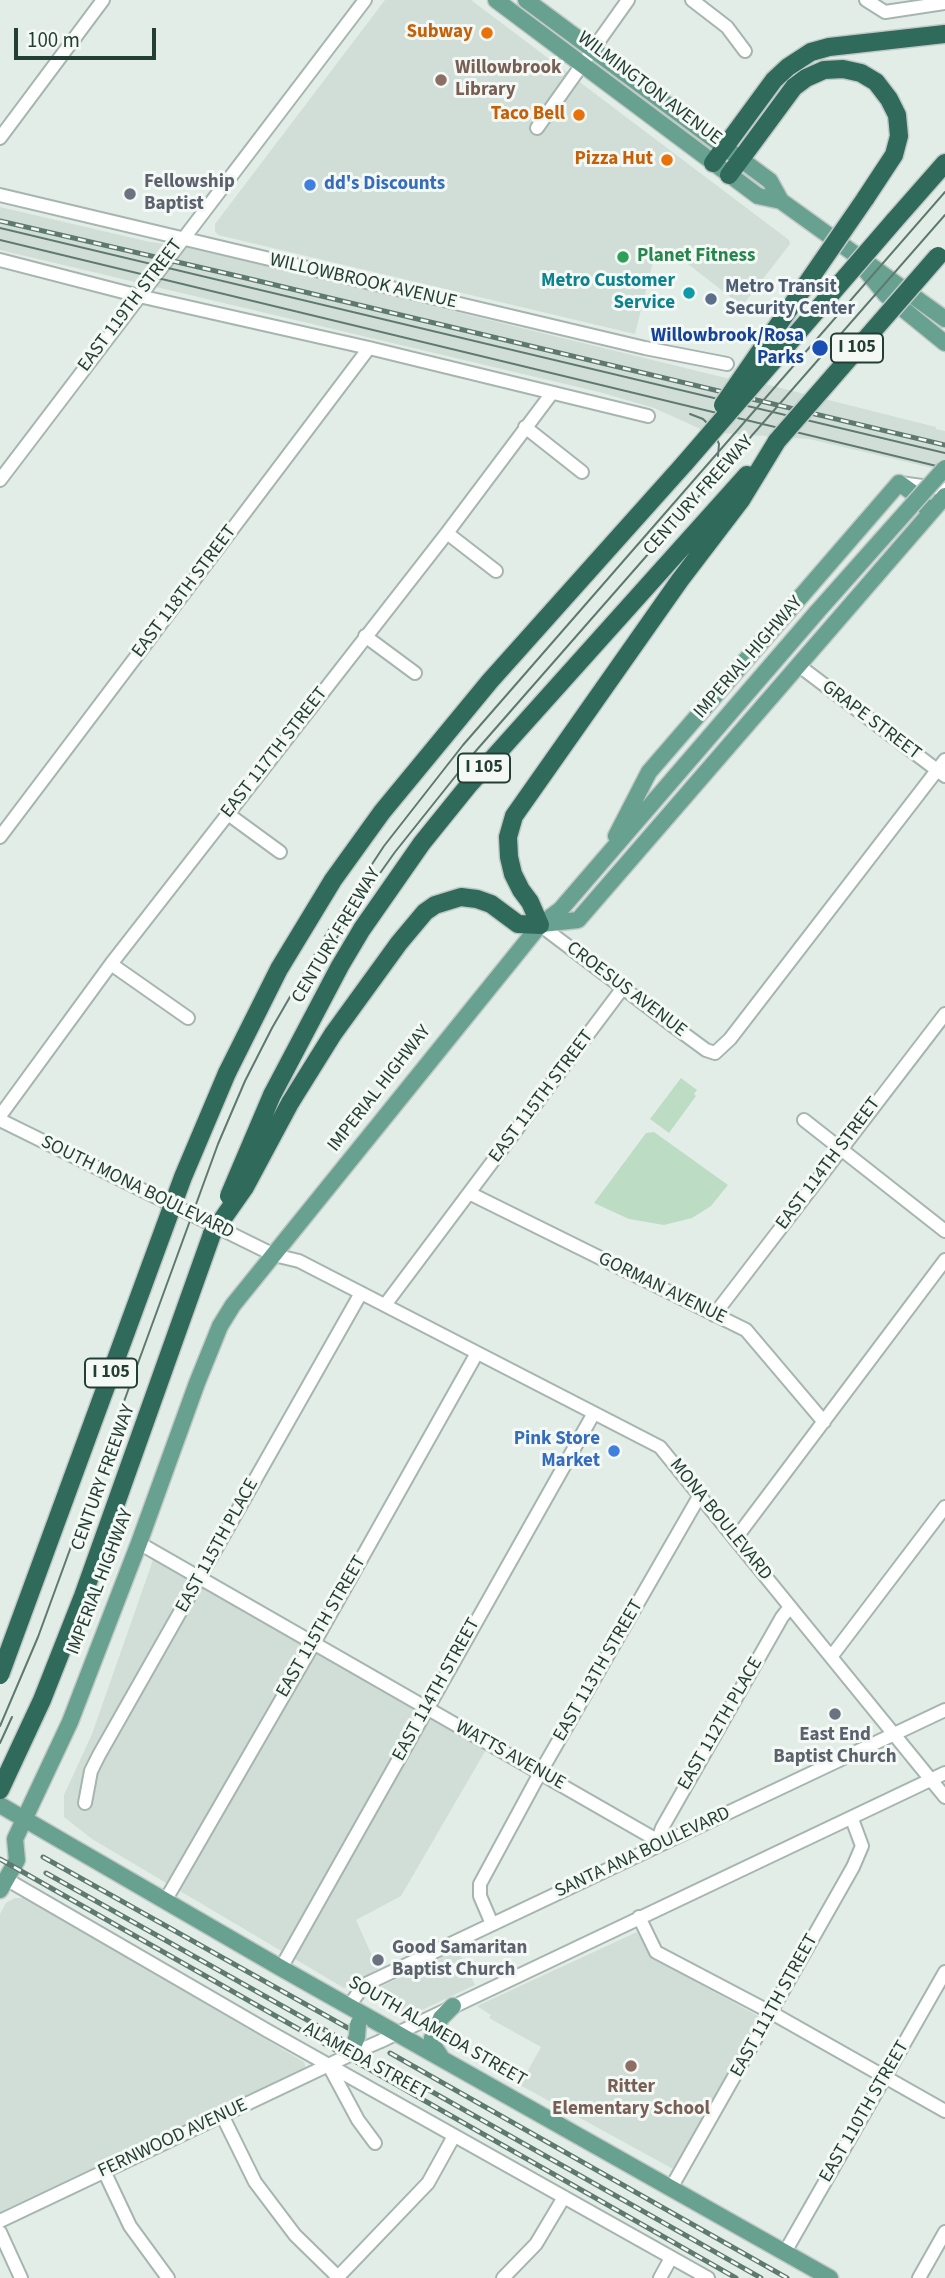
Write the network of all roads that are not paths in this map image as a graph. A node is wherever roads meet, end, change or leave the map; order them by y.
1 (103, 0) edge
2 (365, 0) edge
3 (496, 0) edge
4 (526, 0) edge
5 (628, 0) edge
6 (692, 0) edge
7 (866, 0) edge
8 (945, 3) edge
9 (945, 34) edge
10 (593, 51) junction
11 (744, 51) dead end
12 (582, 65) junction
13 (537, 128) dead end
14 (0, 138) edge
15 (724, 147) junction
16 (741, 159) junction
17 (713, 163) junction
18 (945, 163) edge
19 (729, 175) junction
20 (0, 195) edge
21 (781, 201) junction
22 (182, 239) junction
23 (847, 248) junction
24 (941, 251) edge
25 (0, 260) edge
26 (139, 296) junction
27 (945, 319) edge
28 (945, 343) edge
29 (369, 348) junction
30 (727, 364) dead end
31 (552, 393) junction
32 (648, 416) dead end
33 (525, 427) junction
34 (945, 456) edge
35 (685, 463) junction
36 (945, 468) edge
37 (582, 472) dead end
38 (749, 478) junction
39 (0, 480) edge
40 (899, 483) junction
41 (926, 487) junction
42 (945, 489) edge
43 (945, 496) edge
44 (929, 515) junction
45 (447, 533) junction
46 (496, 571) dead end
47 (365, 636) junction
48 (798, 665) junction
49 (415, 673) dead end
50 (942, 769) edge
51 (228, 814) junction
52 (0, 837) edge
53 (280, 852) dead end
54 (603, 859) junction
55 (540, 925) junction
56 (111, 964) junction
57 (622, 989) junction
58 (945, 1014) edge
59 (188, 1018) dead end
60 (0, 1118) edge
61 (804, 1121) dead end
62 (840, 1149) junction
63 (469, 1194) junction
64 (945, 1231) edge
65 (212, 1234) junction
66 (274, 1255) junction
67 (945, 1260) edge
68 (361, 1293) junction
69 (385, 1305) junction
70 (714, 1315) junction
71 (477, 1353) junction
72 (594, 1413) junction
73 (824, 1422) junction
74 (700, 1495) junction
75 (945, 1507) edge
76 (736, 1538) junction
77 (139, 1543) junction
78 (200, 1579) junction
79 (790, 1608) junction
80 (314, 1643) junction
81 (831, 1657) junction
82 (0, 1675) edge
83 (426, 1709) junction
84 (945, 1710) edge
85 (894, 1735) junction
86 (540, 1773) junction
87 (945, 1773) edge
88 (931, 1780) junction
89 (0, 1790) edge
90 (945, 1797) edge
91 (85, 1803) dead end
92 (0, 1805) edge
93 (26, 1819) junction
94 (852, 1819) junction
95 (15, 1839) junction
96 (662, 1843) junction
97 (0, 1847) edge
98 (3, 1884) edge
99 (165, 1901) junction
100 (639, 1917) junction
101 (492, 1924) junction
102 (281, 1968) junction
103 (945, 1972) edge
104 (349, 2006) junction
105 (453, 2006) junction
106 (772, 2013) junction
107 (396, 2033) junction
108 (352, 2053) junction
109 (442, 2059) junction
110 (329, 2066) junction
111 (886, 2078) junction
112 (945, 2111) edge
113 (222, 2115) junction
114 (454, 2136) junction
115 (375, 2143) dead end
116 (104, 2171) junction
117 (671, 2188) junction
118 (564, 2197) junction
119 (0, 2221) edge
120 (0, 2232) edge
121 (945, 2232) edge
122 (785, 2252) junction
123 (671, 2258) junction
124 (21, 2278) edge
125 (168, 2278) edge
126 (338, 2278) edge
127 (503, 2278) edge
128 (660, 2278) edge
129 (708, 2278) edge
130 (830, 2278) edge
131 (919, 2278) edge

1 - 14 street
2 - 22 street, EAST 119TH STREET
3 - 12 main road, WILMINGTON AVENUE
4 - 10 main road, WILMINGTON AVENUE
5 - 10 street
6 - 11 street
7 - 8 street
9 - 15 highway
10 - 12 street
10 - 15 main road, WILMINGTON AVENUE
12 - 13 street
12 - 17 main road, WILMINGTON AVENUE
15 - 16 main road, WILMINGTON AVENUE
15 - 17 highway
16 - 19 highway
16 - 21 main road, WILMINGTON AVENUE
16 - 35 highway, bridge
17 - 19 main road, WILMINGTON AVENUE
18 - 35 highway, CENTURY FREEWAY / I 105, bridge
19 - 21 main road, WILMINGTON AVENUE
20 - 22 street, WILLOWBROOK AVENUE
21 - 23 main road, WILMINGTON AVENUE
22 - 26 street, EAST 119TH STREET
22 - 30 street, WILLOWBROOK AVENUE
23 - 27 main road, WILMINGTON AVENUE
23 - 28 main road
24 - 38 highway, CENTURY FREEWAY / I 105, bridge
25 - 26 street
26 - 29 street
26 - 39 street, EAST 119TH STREET
29 - 31 street
29 - 52 street, EAST 118TH STREET
31 - 32 street
31 - 33 street, EAST 117TH STREET
33 - 37 street
33 - 45 street, EAST 117TH STREET
34 - 41 main road, bridge
35 - 82 highway, CENTURY FREEWAY / I 105, bridge
36 - 41 main road, IMPERIAL HIGHWAY, bridge
38 - 55 highway
38 - 65 highway, CENTURY FREEWAY / I 105, bridge
40 - 42 street
40 - 44 main road
40 - 54 main road
41 - 54 main road, IMPERIAL HIGHWAY, bridge
43 - 44 main road
44 - 48 main road
45 - 46 street
45 - 47 street, EAST 117TH STREET
47 - 49 street
47 - 51 street, EAST 117TH STREET
48 - 50 street, GRAPE STREET
48 - 55 main road
50 - 57 street, CROESUS AVENUE
51 - 53 street
51 - 56 street, EAST 117TH STREET
54 - 55 main road, IMPERIAL HIGHWAY
55 - 57 street, CROESUS AVENUE
55 - 65 highway, bridge
55 - 66 main road, IMPERIAL HIGHWAY
56 - 59 street
56 - 60 street, EAST 117TH STREET
57 - 63 street, EAST 115TH STREET
58 - 62 street, EAST 114TH STREET
60 - 66 street, SOUTH MONA BOULEVARD
61 - 62 street
62 - 64 street
62 - 70 street, EAST 114TH STREET
63 - 69 street, EAST 115TH STREET
63 - 70 street, GORMAN AVENUE
65 - 89 highway, CENTURY FREEWAY / I 105
66 - 68 street, MONA BOULEVARD
66 - 77 main road, IMPERIAL HIGHWAY
67 - 73 street
68 - 69 street, MONA BOULEVARD
68 - 78 street, EAST 115TH PLACE
69 - 71 street, MONA BOULEVARD
70 - 73 street, GORMAN AVENUE
71 - 72 street, MONA BOULEVARD
71 - 80 street, EAST 115TH STREET
72 - 74 street, MONA BOULEVARD
72 - 83 street, EAST 114TH STREET
73 - 76 street
74 - 76 street, MONA BOULEVARD
74 - 86 street, EAST 113TH STREET
75 - 81 street
76 - 79 street, MONA BOULEVARD
77 - 78 street, WATTS AVENUE
77 - 93 main road, IMPERIAL HIGHWAY
78 - 80 street, WATTS AVENUE
78 - 91 street, EAST 115TH PLACE
79 - 81 street, MONA BOULEVARD
79 - 96 street, EAST 112TH PLACE
80 - 83 street, WATTS AVENUE
80 - 99 street, EAST 115TH STREET
81 - 85 street, MONA BOULEVARD
83 - 86 street, WATTS AVENUE
83 - 102 street, EAST 114TH STREET
84 - 85 street, SANTA ANA BOULEVARD
85 - 88 street, MONA BOULEVARD
85 - 96 street, SANTA ANA BOULEVARD
86 - 96 street, WATTS AVENUE
86 - 101 street, EAST 113TH STREET
87 - 88 street
88 - 90 street, MONA BOULEVARD
88 - 94 street
92 - 93 main road
93 - 95 main road, IMPERIAL HIGHWAY
93 - 99 main road, SOUTH ALAMEDA STREET
94 - 100 street
94 - 106 street, EAST 111TH STREET
95 - 97 main road
95 - 98 main road, IMPERIAL HIGHWAY
96 - 101 street, SANTA ANA BOULEVARD
98 - 110 street, ALAMEDA STREET
99 - 102 main road, SOUTH ALAMEDA STREET
100 - 105 street
100 - 106 street
101 - 104 street, SANTA ANA BOULEVARD
102 - 104 main road, SOUTH ALAMEDA STREET
103 - 111 street, EAST 110TH STREET
104 - 107 main road, SOUTH ALAMEDA STREET
104 - 108 main road, bridge
105 - 107 street
105 - 109 main road
106 - 111 street
106 - 117 street, EAST 111TH STREET
107 - 108 street, bridge
107 - 109 main road, SOUTH ALAMEDA STREET
108 - 110 street, FERNWOOD AVENUE
109 - 117 main road, SOUTH ALAMEDA STREET
110 - 113 street, FERNWOOD AVENUE
110 - 114 street, ALAMEDA STREET
110 - 115 street
111 - 112 street
111 - 122 street, EAST 110TH STREET
113 - 116 street, FERNWOOD AVENUE
113 - 126 street
114 - 118 street, ALAMEDA STREET
114 - 126 street
116 - 119 street, FERNWOOD AVENUE
116 - 125 street
117 - 122 main road, SOUTH ALAMEDA STREET
118 - 123 street, ALAMEDA STREET
118 - 127 street
120 - 124 street
121 - 131 street
122 - 130 main road, SOUTH ALAMEDA STREET
123 - 128 street
123 - 129 street, ALAMEDA STREET

